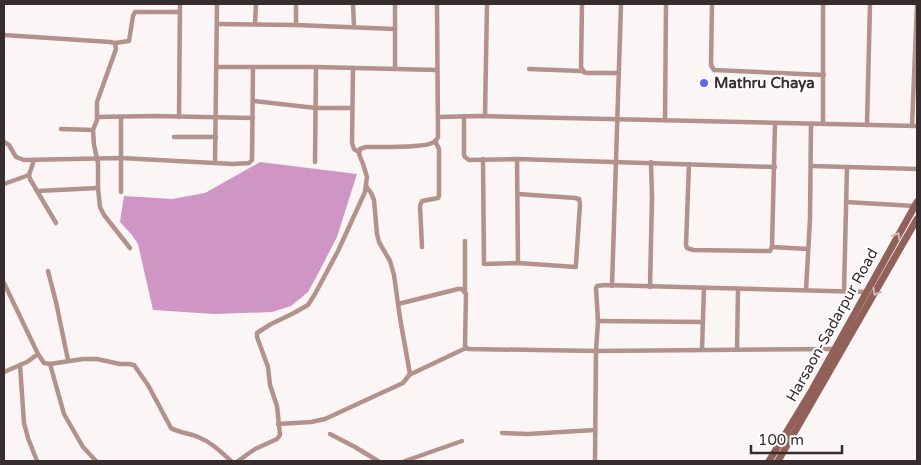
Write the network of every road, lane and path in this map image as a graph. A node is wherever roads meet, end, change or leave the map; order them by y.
1 (180, 4) edge
2 (217, 4) edge
3 (256, 4) edge
4 (296, 4) edge
5 (354, 4) edge
6 (395, 4) edge
7 (437, 4) edge
8 (487, 4) edge
9 (582, 4) edge
10 (621, 4) edge
11 (666, 4) edge
12 (712, 4) edge
13 (823, 4) edge
14 (870, 4) edge
15 (917, 4) edge
16 (179, 12) junction
17 (217, 24) junction
18 (255, 24) junction
19 (296, 25) junction
20 (354, 27) junction
21 (395, 29) junction
22 (4, 35) edge
23 (115, 43) junction
24 (217, 67) junction
25 (253, 67) junction
26 (316, 67) junction
27 (353, 68) junction
28 (395, 69) junction
29 (529, 69) dead end
30 (437, 70) junction
31 (584, 72) junction
32 (619, 73) junction
33 (824, 75) junction
34 (253, 101) junction
35 (316, 108) junction
36 (352, 108) junction
37 (464, 116) junction
38 (485, 116) junction
39 (97, 117) junction
40 (121, 117) junction
41 (179, 117) junction
42 (217, 117) junction
43 (438, 117) junction
44 (253, 118) junction
45 (618, 119) junction
46 (665, 120) junction
47 (775, 123) junction
48 (811, 124) junction
49 (823, 124) junction
50 (867, 125) junction
51 (915, 126) edge
52 (61, 129) dead end
53 (93, 130) junction
54 (174, 137) dead end
55 (216, 137) junction
56 (435, 141) junction
57 (4, 142) edge
58 (359, 152) junction
59 (98, 158) junction
60 (121, 158) junction
61 (482, 159) junction
62 (517, 159) junction
63 (34, 160) junction
64 (315, 162) dead end
65 (616, 162) junction
66 (651, 162) junction
67 (215, 163) junction
68 (689, 164) junction
69 (811, 166) junction
70 (775, 167) junction
71 (847, 167) junction
72 (917, 169) edge
73 (29, 174) junction
74 (4, 184) edge
75 (366, 186) junction
76 (98, 188) junction
77 (37, 191) junction
78 (121, 192) dead end
79 (518, 194) junction
80 (846, 202) junction
81 (916, 204) edge
82 (917, 219) edge
83 (56, 223) dead end
84 (465, 240) dead end
85 (422, 247) dead end
86 (772, 247) junction
87 (130, 248) dead end
88 (808, 249) junction
89 (518, 263) junction
90 (48, 271) dead end
91 (4, 283) edge
92 (612, 286) junction
93 (650, 287) junction
94 (704, 288) junction
95 (738, 289) junction
96 (806, 290) junction
97 (465, 291) junction
98 (844, 291) junction
99 (866, 292) junction
100 (6, 293) edge
101 (398, 304) junction
102 (598, 321) junction
103 (703, 322) junction
104 (466, 348) junction
105 (835, 349) junction
106 (702, 350) junction
107 (737, 350) junction
108 (596, 351) junction
109 (38, 354) junction
110 (68, 360) junction
111 (50, 364) junction
112 (20, 365) junction
113 (4, 372) edge
114 (409, 375) junction
115 (278, 424) junction
116 (595, 430) junction
117 (502, 433) dead end
118 (330, 434) dead end
119 (462, 441) dead end
120 (37, 461) edge
121 (96, 461) edge
122 (231, 461) edge
123 (238, 461) edge
124 (378, 461) edge
125 (405, 461) edge
126 (595, 461) edge
127 (770, 461) edge
128 (778, 461) edge

1 - 16 street
2 - 17 street
3 - 18 street
4 - 19 street
5 - 20 street
6 - 21 street
7 - 30 street
8 - 38 street
9 - 31 street
10 - 32 street
11 - 46 street
12 - 33 street
13 - 33 street
14 - 50 street
15 - 51 street
16 - 23 street
16 - 41 street
17 - 18 street
17 - 24 street
18 - 19 street
19 - 20 street
20 - 21 street
21 - 28 street
22 - 23 street
23 - 39 street
24 - 25 street
24 - 42 street
25 - 26 street
25 - 34 street
26 - 27 street
26 - 35 street
27 - 28 street
27 - 36 street
28 - 30 street
29 - 31 street
30 - 43 street
31 - 32 street
32 - 45 street
33 - 49 street
34 - 35 street
34 - 44 street
35 - 36 street
35 - 64 street
36 - 58 street
37 - 38 street
37 - 43 street
37 - 61 street
38 - 45 street
39 - 40 street
39 - 53 street
40 - 41 street
40 - 60 street
41 - 42 street
42 - 44 street
42 - 55 street
43 - 56 street
44 - 67 street
45 - 46 street
45 - 65 street
46 - 47 street
47 - 48 street
47 - 70 street
48 - 49 street
48 - 69 street
49 - 50 street
50 - 51 street
52 - 53 street
53 - 59 street
54 - 55 street
55 - 67 street
56 - 58 street
56 - 85 street
57 - 63 street
58 - 75 street
59 - 60 street
59 - 63 street
59 - 76 street
60 - 67 street
60 - 78 street
61 - 62 street
61 - 89 street
62 - 65 street
62 - 79 street
63 - 73 street
65 - 66 street
65 - 92 street
66 - 68 street
66 - 93 street
68 - 70 street
68 - 86 street
69 - 71 street
69 - 88 street
70 - 86 street
71 - 72 street
71 - 80 street
73 - 74 street
73 - 77 street
75 - 101 street
75 - 115 street
76 - 77 street
76 - 87 street
77 - 83 street
79 - 89 street
79 - 89 street
80 - 81 street
80 - 98 street
99 -> 81 street, Harsaon-Sadarpur Road
82 -> 128 street, Harsaon-Sadarpur Road
84 - 97 street
86 - 88 street
88 - 96 street
90 - 110 street
91 - 100 street
92 - 93 street
92 - 102 street
93 - 94 street
94 - 95 street
94 - 103 street
95 - 96 street
95 - 107 street
96 - 98 street
97 - 101 street
97 - 104 street
98 - 99 street
99 - 105 street, Harsaon-Sadarpur Road
100 - 109 street
101 - 114 street
102 - 103 street
102 - 108 street
103 - 106 street
104 - 108 street
104 - 114 street
105 - 107 street
105 - 127 street, Harsaon-Sadarpur Road
106 - 107 street
106 - 108 street
108 - 116 street
109 - 111 street
109 - 112 street
110 - 111 street
110 - 122 street
111 - 121 street
112 - 113 street
112 - 120 street
114 - 115 street
115 - 123 street
116 - 117 street
116 - 126 street
118 - 124 street
119 - 125 street

